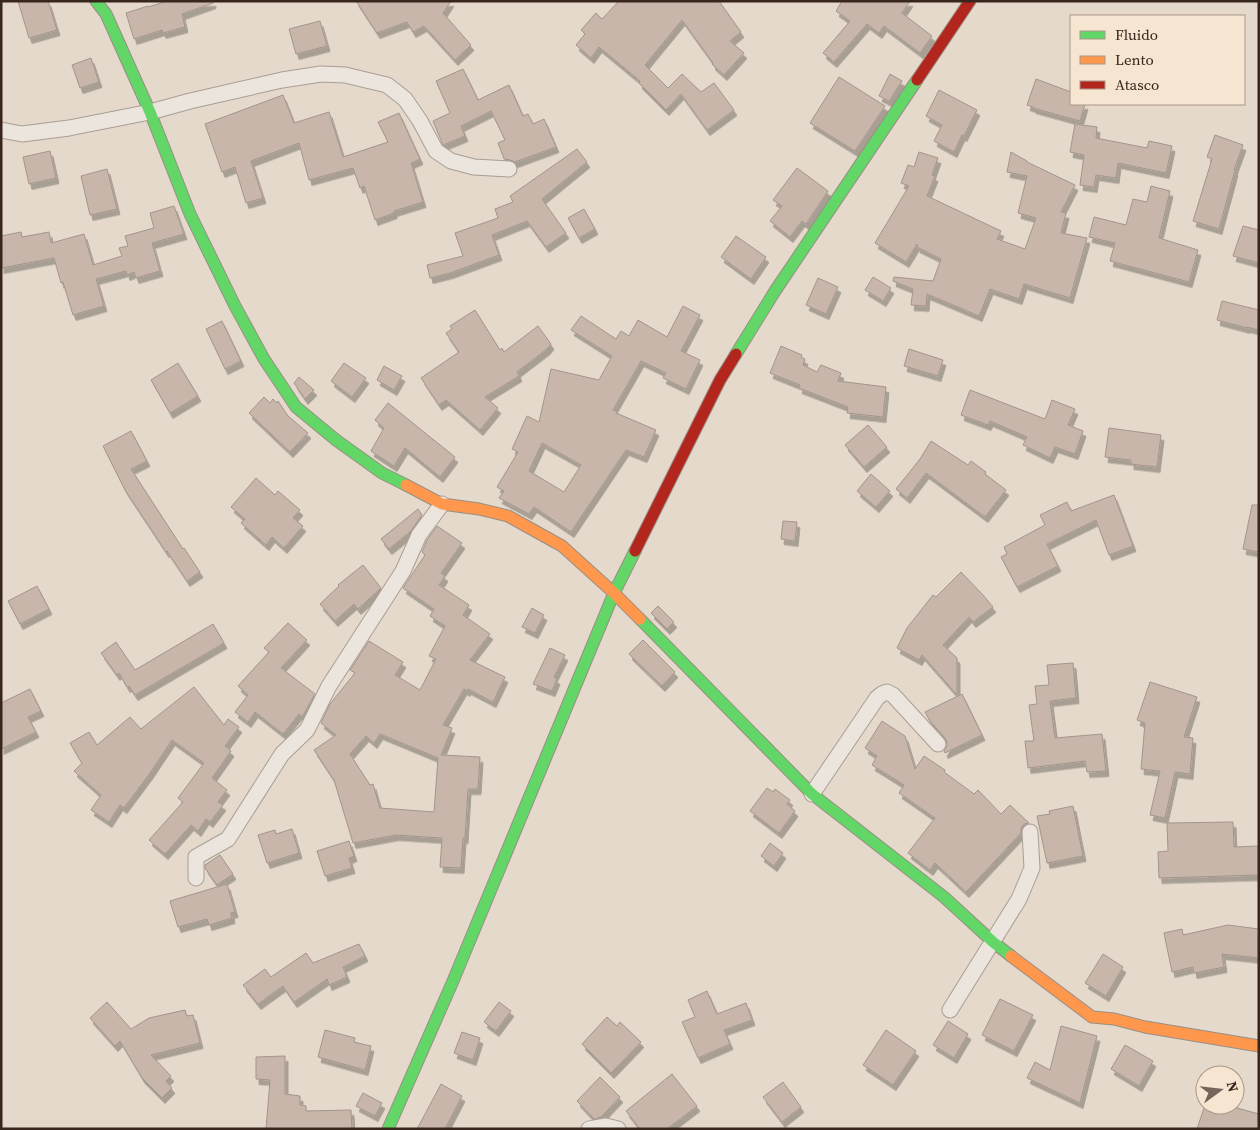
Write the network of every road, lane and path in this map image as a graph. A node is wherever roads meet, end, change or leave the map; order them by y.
1 (96, 1) edge
2 (970, 1) edge
3 (150, 112) junction
4 (1, 130) edge
5 (509, 169) dead end
6 (442, 504) junction
7 (614, 593) junction
8 (938, 744) dead end
9 (812, 794) junction
10 (1030, 832) dead end
11 (196, 878) dead end
12 (993, 942) junction
13 (950, 1010) dead end
14 (1259, 1046) edge
15 (388, 1129) edge
16 (589, 1129) edge
17 (618, 1129) edge

1 - 3 street
2 - 7 street
3 - 4 street
3 - 5 street
3 - 6 street
6 - 7 street
6 - 11 street
7 - 9 street
7 - 15 street
8 - 9 street
9 - 12 street
10 - 12 street
12 - 13 street
12 - 14 street
16 - 17 street

